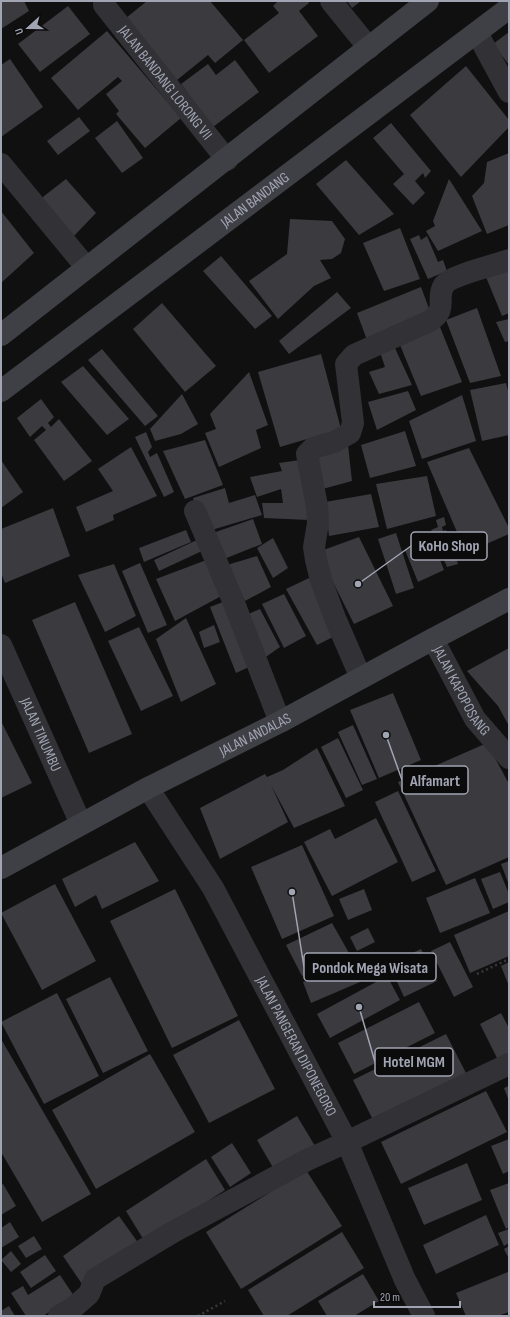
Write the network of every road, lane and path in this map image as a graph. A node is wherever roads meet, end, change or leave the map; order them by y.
1 (331, 1) edge
2 (428, 1) edge
3 (104, 5) dead end
4 (509, 8) edge
5 (477, 33) junction
6 (368, 48) junction
7 (509, 92) edge
8 (226, 160) junction
9 (1, 164) edge
10 (509, 260) edge
11 (86, 268) junction
12 (1, 335) edge
13 (1, 391) edge
14 (195, 511) dead end
15 (509, 599) edge
16 (433, 639) junction
17 (1, 644) edge
18 (361, 678) junction
19 (280, 722) junction
20 (509, 758) edge
21 (148, 788) junction
22 (81, 824) junction
23 (1, 868) edge
24 (509, 959) edge
25 (477, 974) dead end
26 (509, 1064) edge
27 (347, 1142) junction
28 (225, 1301) dead end
29 (59, 1316) edge
30 (198, 1316) edge
31 (424, 1316) edge

1 - 6 street
2 - 6 main road
3 - 8 street, JALAN BANDANG LORONG VII
4 - 5 main road, JALAN BANDANG
5 - 7 street
5 - 13 main road, JALAN BANDANG
6 - 8 main road
8 - 11 main road
9 - 11 street
10 - 18 street
11 - 12 main road
14 - 19 street
15 - 16 main road, JALAN ANDALAS
16 - 18 main road, JALAN ANDALAS
16 - 20 street, JALAN KAPOPOSANG
17 - 22 street, JALAN TINUMBU
18 - 19 main road, JALAN ANDALAS
19 - 21 main road, JALAN ANDALAS
21 - 22 main road, JALAN ANDALAS
21 - 27 street, JALAN PANGERAN DIPONEGORO
22 - 23 main road, JALAN ANDALAS
24 - 25 path
26 - 27 street
27 - 29 street
27 - 31 street, JALAN PANGERAN DIPONEGORO
28 - 30 path

